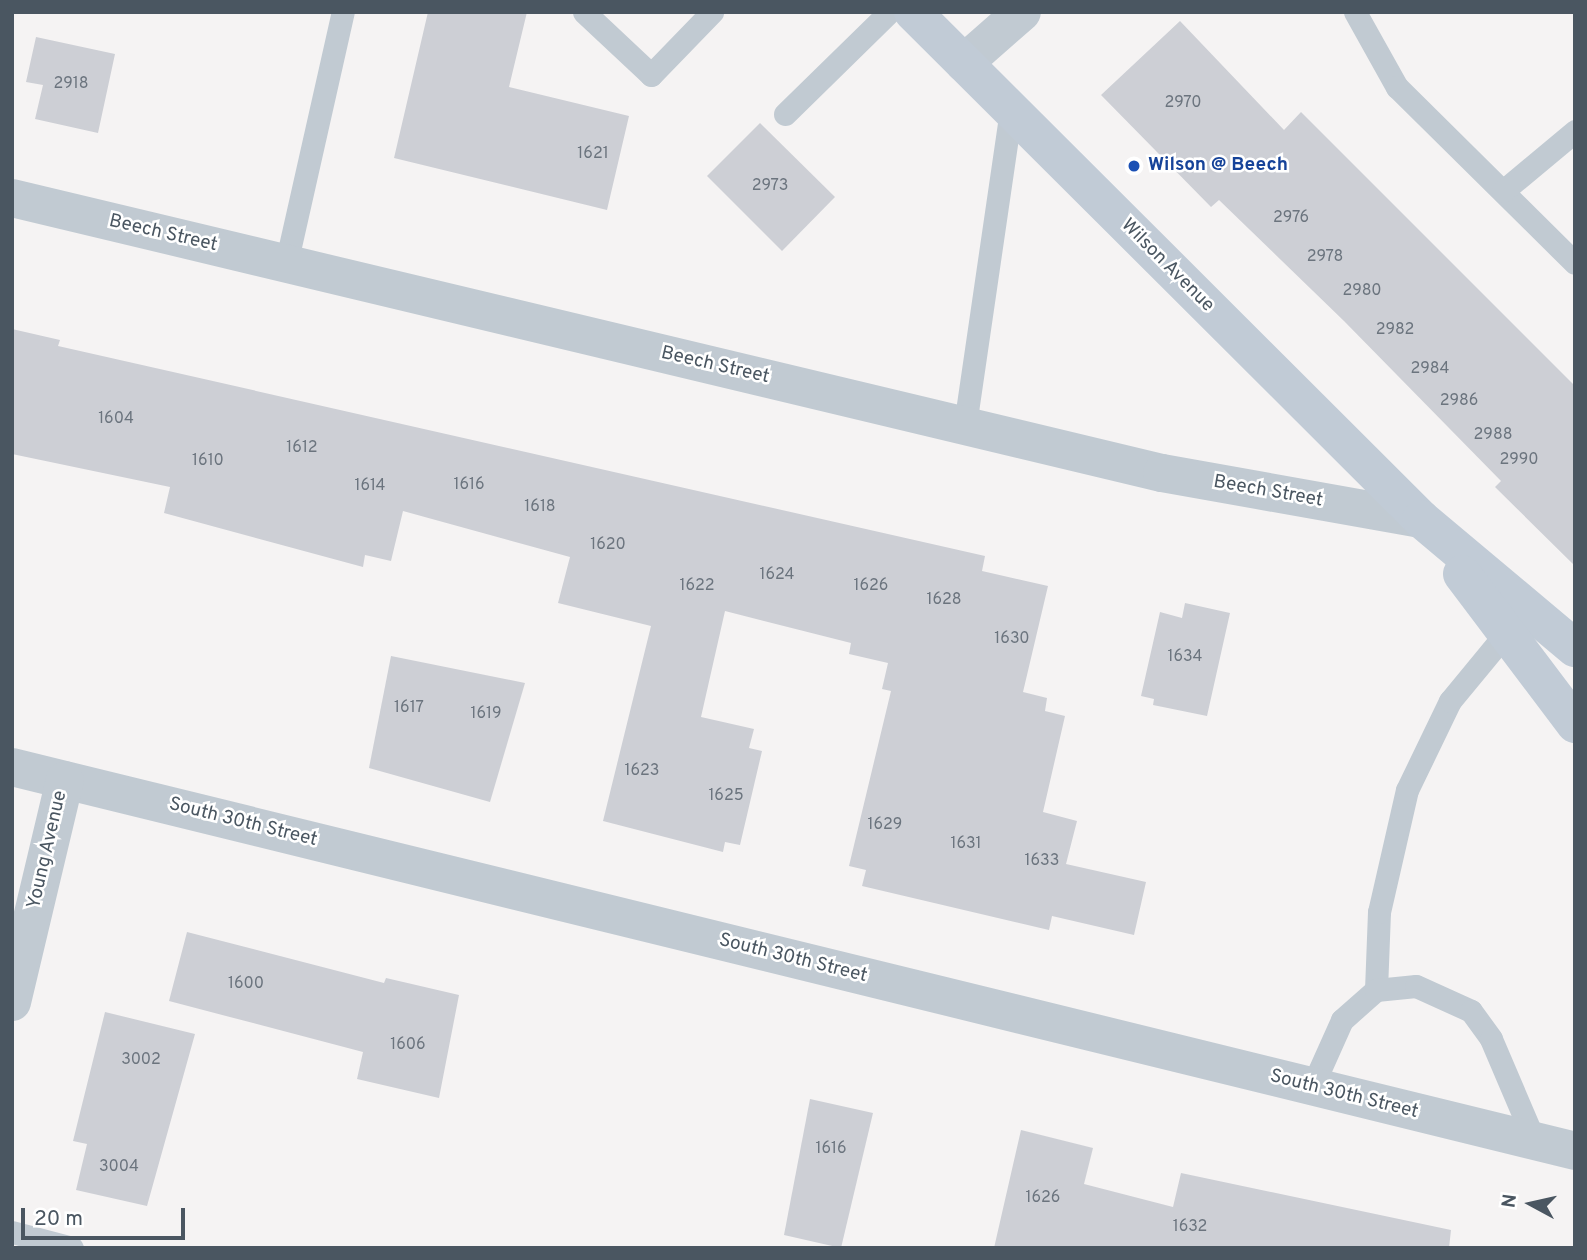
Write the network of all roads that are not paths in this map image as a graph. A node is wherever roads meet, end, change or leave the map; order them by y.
1 (344, 12) edge
2 (584, 12) edge
3 (712, 12) edge
4 (888, 12) edge
5 (913, 12) edge
6 (1022, 12) edge
7 (1355, 12) edge
8 (964, 63) junction
9 (1011, 110) junction
10 (785, 114) dead end
11 (1575, 131) edge
12 (1503, 191) junction
13 (12, 198) edge
14 (1575, 263) edge
15 (286, 264) junction
16 (965, 425) junction
17 (1421, 519) junction
18 (1506, 633) junction
19 (1575, 648) edge
20 (1575, 724) edge
21 (12, 767) edge
22 (65, 780) junction
23 (1376, 990) junction
24 (12, 1002) edge
25 (1312, 1087) junction
26 (1535, 1142) junction
27 (1575, 1151) edge
28 (12, 1232) edge
29 (72, 1248) edge

1 - 15 lane
2 - 3 lane
4 - 10 lane
5 - 8 street, Wilson Avenue
6 - 8 street
7 - 12 lane
8 - 9 street, Wilson Avenue
9 - 16 lane
9 - 17 street, Wilson Avenue
11 - 12 lane
12 - 14 lane
13 - 15 street, Beech Street
15 - 16 street, Beech Street
16 - 17 street, Beech Street
17 - 18 street, Wilson Avenue
17 - 19 street, Wilson Avenue
18 - 20 street, Wilson Avenue
18 - 23 lane
21 - 22 street, South 30th Street
22 - 24 street, Young Avenue
22 - 25 street, South 30th Street
23 - 25 lane
23 - 26 lane
25 - 26 street, South 30th Street
26 - 27 street, South 30th Street
28 - 29 lane

